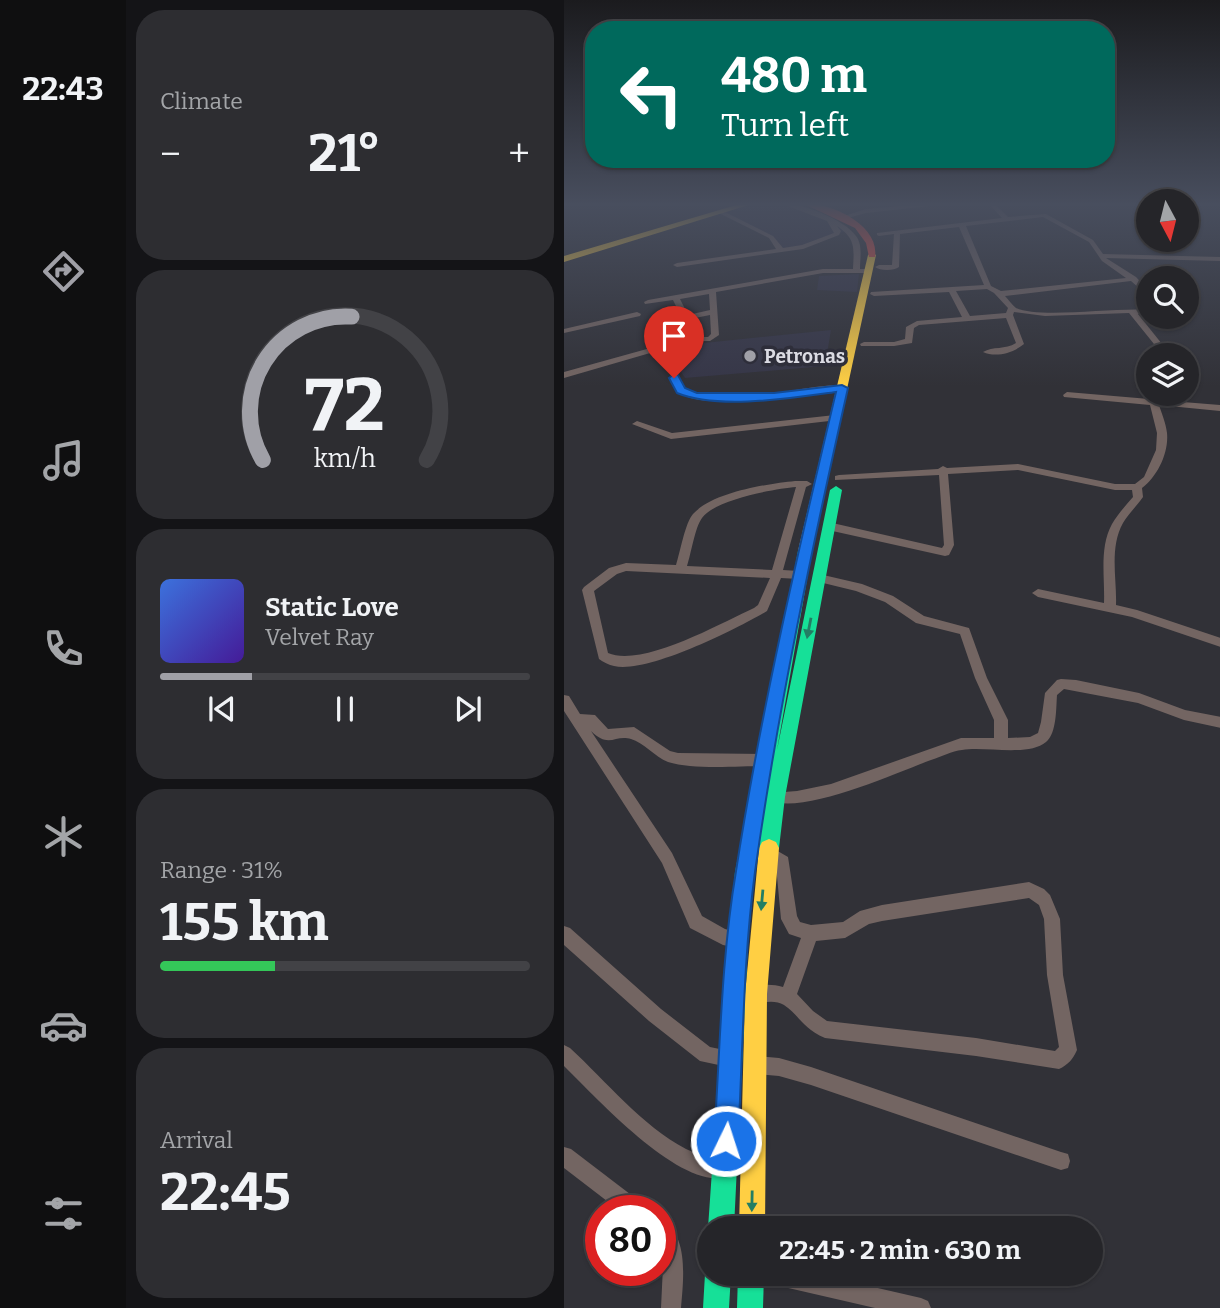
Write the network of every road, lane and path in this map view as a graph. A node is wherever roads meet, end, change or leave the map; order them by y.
1 (683, 264) edge
2 (869, 264) edge
3 (871, 264) edge
4 (895, 264) edge
5 (978, 264) edge
6 (1113, 264) edge
7 (677, 265) dead end
8 (868, 270) junction
9 (1133, 279) junction
10 (1136, 282) edge
11 (988, 287) junction
12 (712, 290) junction
13 (952, 290) junction
14 (874, 294) junction
15 (999, 294) junction
16 (675, 297) junction
17 (648, 302) dead end
18 (1131, 310) junction
19 (1136, 311) edge
20 (713, 312) junction
21 (1010, 312) junction
22 (637, 314) dead end
23 (686, 317) junction
24 (967, 318) junction
25 (564, 331) edge
26 (1157, 343) edge
27 (864, 344) junction
28 (654, 349) dead end
29 (987, 352) dead end
30 (564, 375) edge
31 (674, 378) dead end
32 (842, 388) junction
33 (1067, 395) dead end
34 (1136, 397) edge
35 (1199, 405) edge
36 (1155, 406) edge
37 (1220, 408) edge
38 (835, 418) junction
39 (637, 424) dead end
40 (842, 465) junction
41 (943, 470) junction
42 (802, 484) junction
43 (821, 485) junction
44 (1137, 487) junction
45 (828, 526) junction
46 (804, 555) junction
47 (823, 555) junction
48 (681, 568) junction
49 (777, 573) junction
50 (798, 581) junction
51 (818, 582) junction
52 (1038, 593) dead end
53 (1110, 608) junction
54 (1220, 643) edge
55 (564, 700) edge
56 (577, 720) junction
57 (1220, 723) edge
58 (1001, 743) junction
59 (765, 760) junction
60 (776, 797) junction
61 (768, 852) junction
62 (811, 933) junction
63 (564, 934) edge
64 (738, 940) junction
65 (756, 994) junction
66 (788, 995) junction
67 (564, 1054) edge
68 (732, 1058) junction
69 (754, 1065) junction
70 (564, 1156) edge
71 (1062, 1161) dead end
72 (724, 1169) junction
73 (615, 1195) edge
74 (722, 1216) edge
75 (752, 1216) edge
76 (672, 1286) edge
77 (717, 1286) edge
78 (751, 1286) edge
79 (824, 1286) edge
80 (671, 1308) edge
81 (716, 1308) edge
82 (750, 1308) edge
83 (922, 1308) edge

1 - 7 street
2 - 8 main road
3 - 8 main road
4 - 8 street
5 - 11 street
6 - 9 street
8 - 12 street
8 - 14 main road
8 - 32 main road
9 - 10 street
9 - 15 street
11 - 13 street
11 - 15 street
12 - 16 street
12 - 20 street
13 - 14 street
13 - 24 street
14 - 27 main road
15 - 21 street
16 - 17 street
16 - 23 street
18 - 19 street
18 - 21 street
18 - 26 street
20 - 23 street
20 - 23 street
21 - 24 street
21 - 29 street
22 - 25 street
24 - 27 street
27 - 40 main road
28 - 30 street
31 - 32 street
32 - 38 main road
33 - 34 street
35 - 37 street
36 - 44 street
38 - 39 street
38 - 43 main road
40 - 41 street
40 - 45 main road
41 - 44 street
41 - 45 street
42 - 43 street
42 - 48 street
42 - 49 street
43 - 46 main road
44 - 53 street
45 - 47 main road
46 - 47 main road
46 - 50 main road
47 - 51 main road
48 - 49 street
48 - 49 street
49 - 50 street
50 - 51 main road
50 - 59 main road
51 - 58 street
51 -> 60 main road
52 - 53 street
53 - 54 street
55 - 56 street
56 - 59 street
56 - 64 street
57 - 58 street
58 - 60 street
59 - 64 main road
60 - 61 main road
61 - 62 street
61 -> 65 main road
62 - 66 street
62 - 66 street
63 - 68 street
64 - 68 main road
65 - 66 street
65 - 69 main road
67 - 72 street
68 - 72 main road
69 - 71 street
69 -> 75 main road
70 - 73 street
72 - 74 main road
76 - 80 street
77 - 81 main road
78 - 82 main road
79 - 83 street

